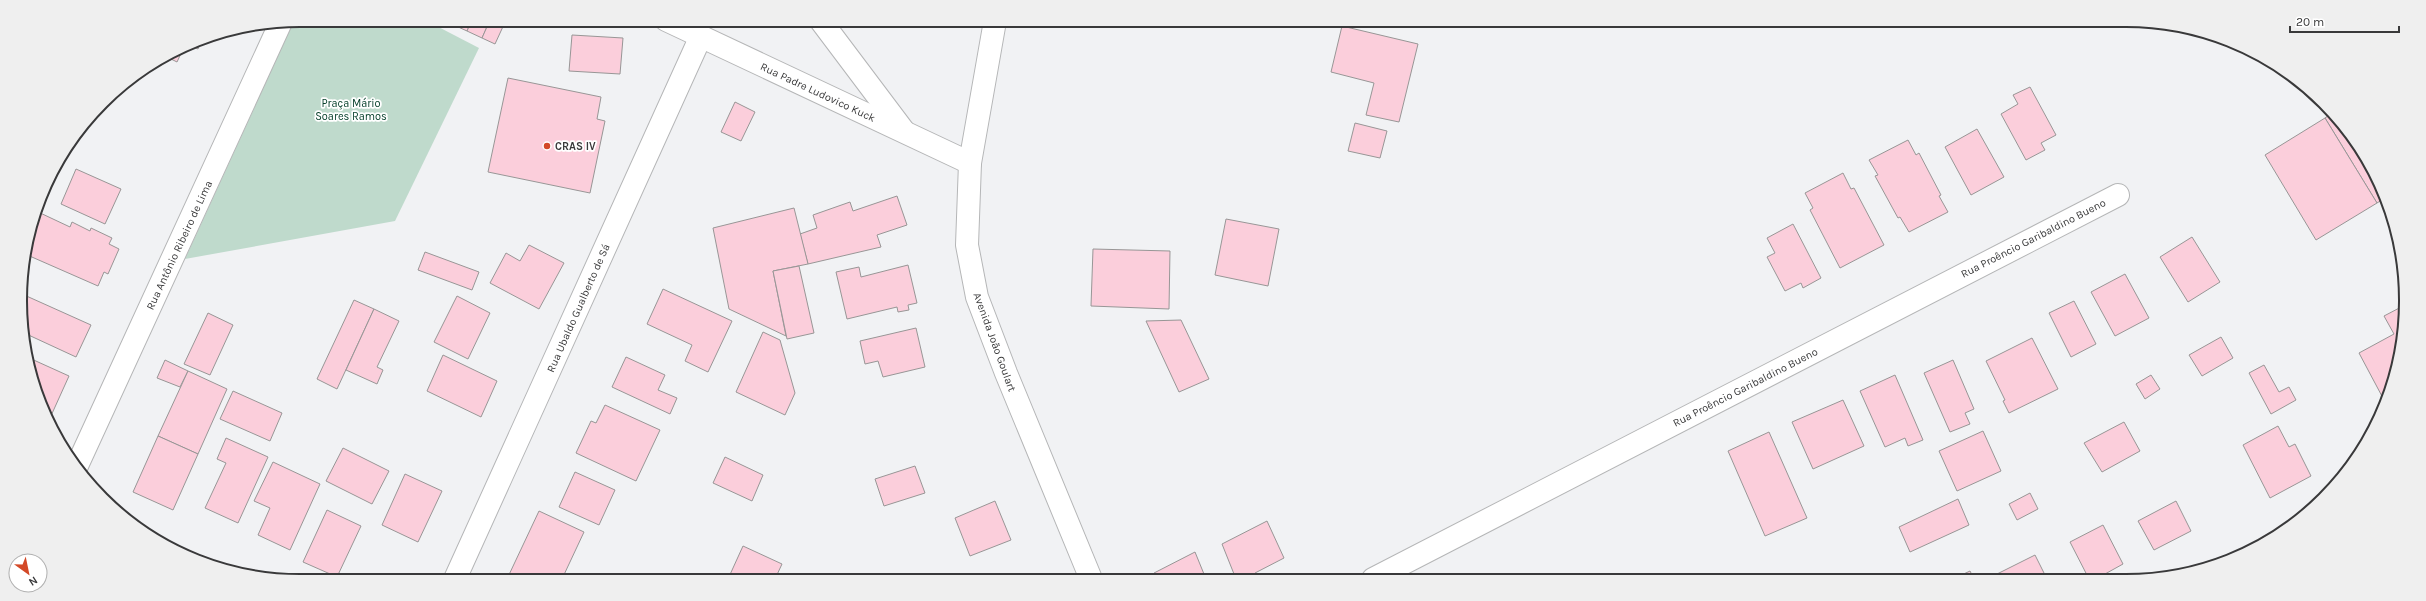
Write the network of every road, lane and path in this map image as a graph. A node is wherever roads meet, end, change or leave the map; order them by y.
1 (681, 27) edge
2 (825, 27) edge
3 (994, 27) edge
4 (278, 28) edge
5 (700, 36) junction
6 (905, 132) junction
7 (970, 163) junction
8 (2118, 194) dead end
9 (79, 461) edge
10 (457, 574) edge
11 (1089, 574) edge
12 (1383, 574) edge

1 - 5 street, Rua Padre Ludovico Kuck
2 - 6 street
3 - 7 street, Avenida João Goulart
4 - 9 street, Rua Antônio Ribeiro de Lima
5 - 6 street, Rua Padre Ludovico Kuck
5 - 10 street, Rua Ubaldo Gualberto de Sá
6 - 7 street, Rua Padre Ludovico Kuck
7 - 11 street, Avenida João Goulart
8 - 12 street, Rua Proêncio Garibaldino Bueno

